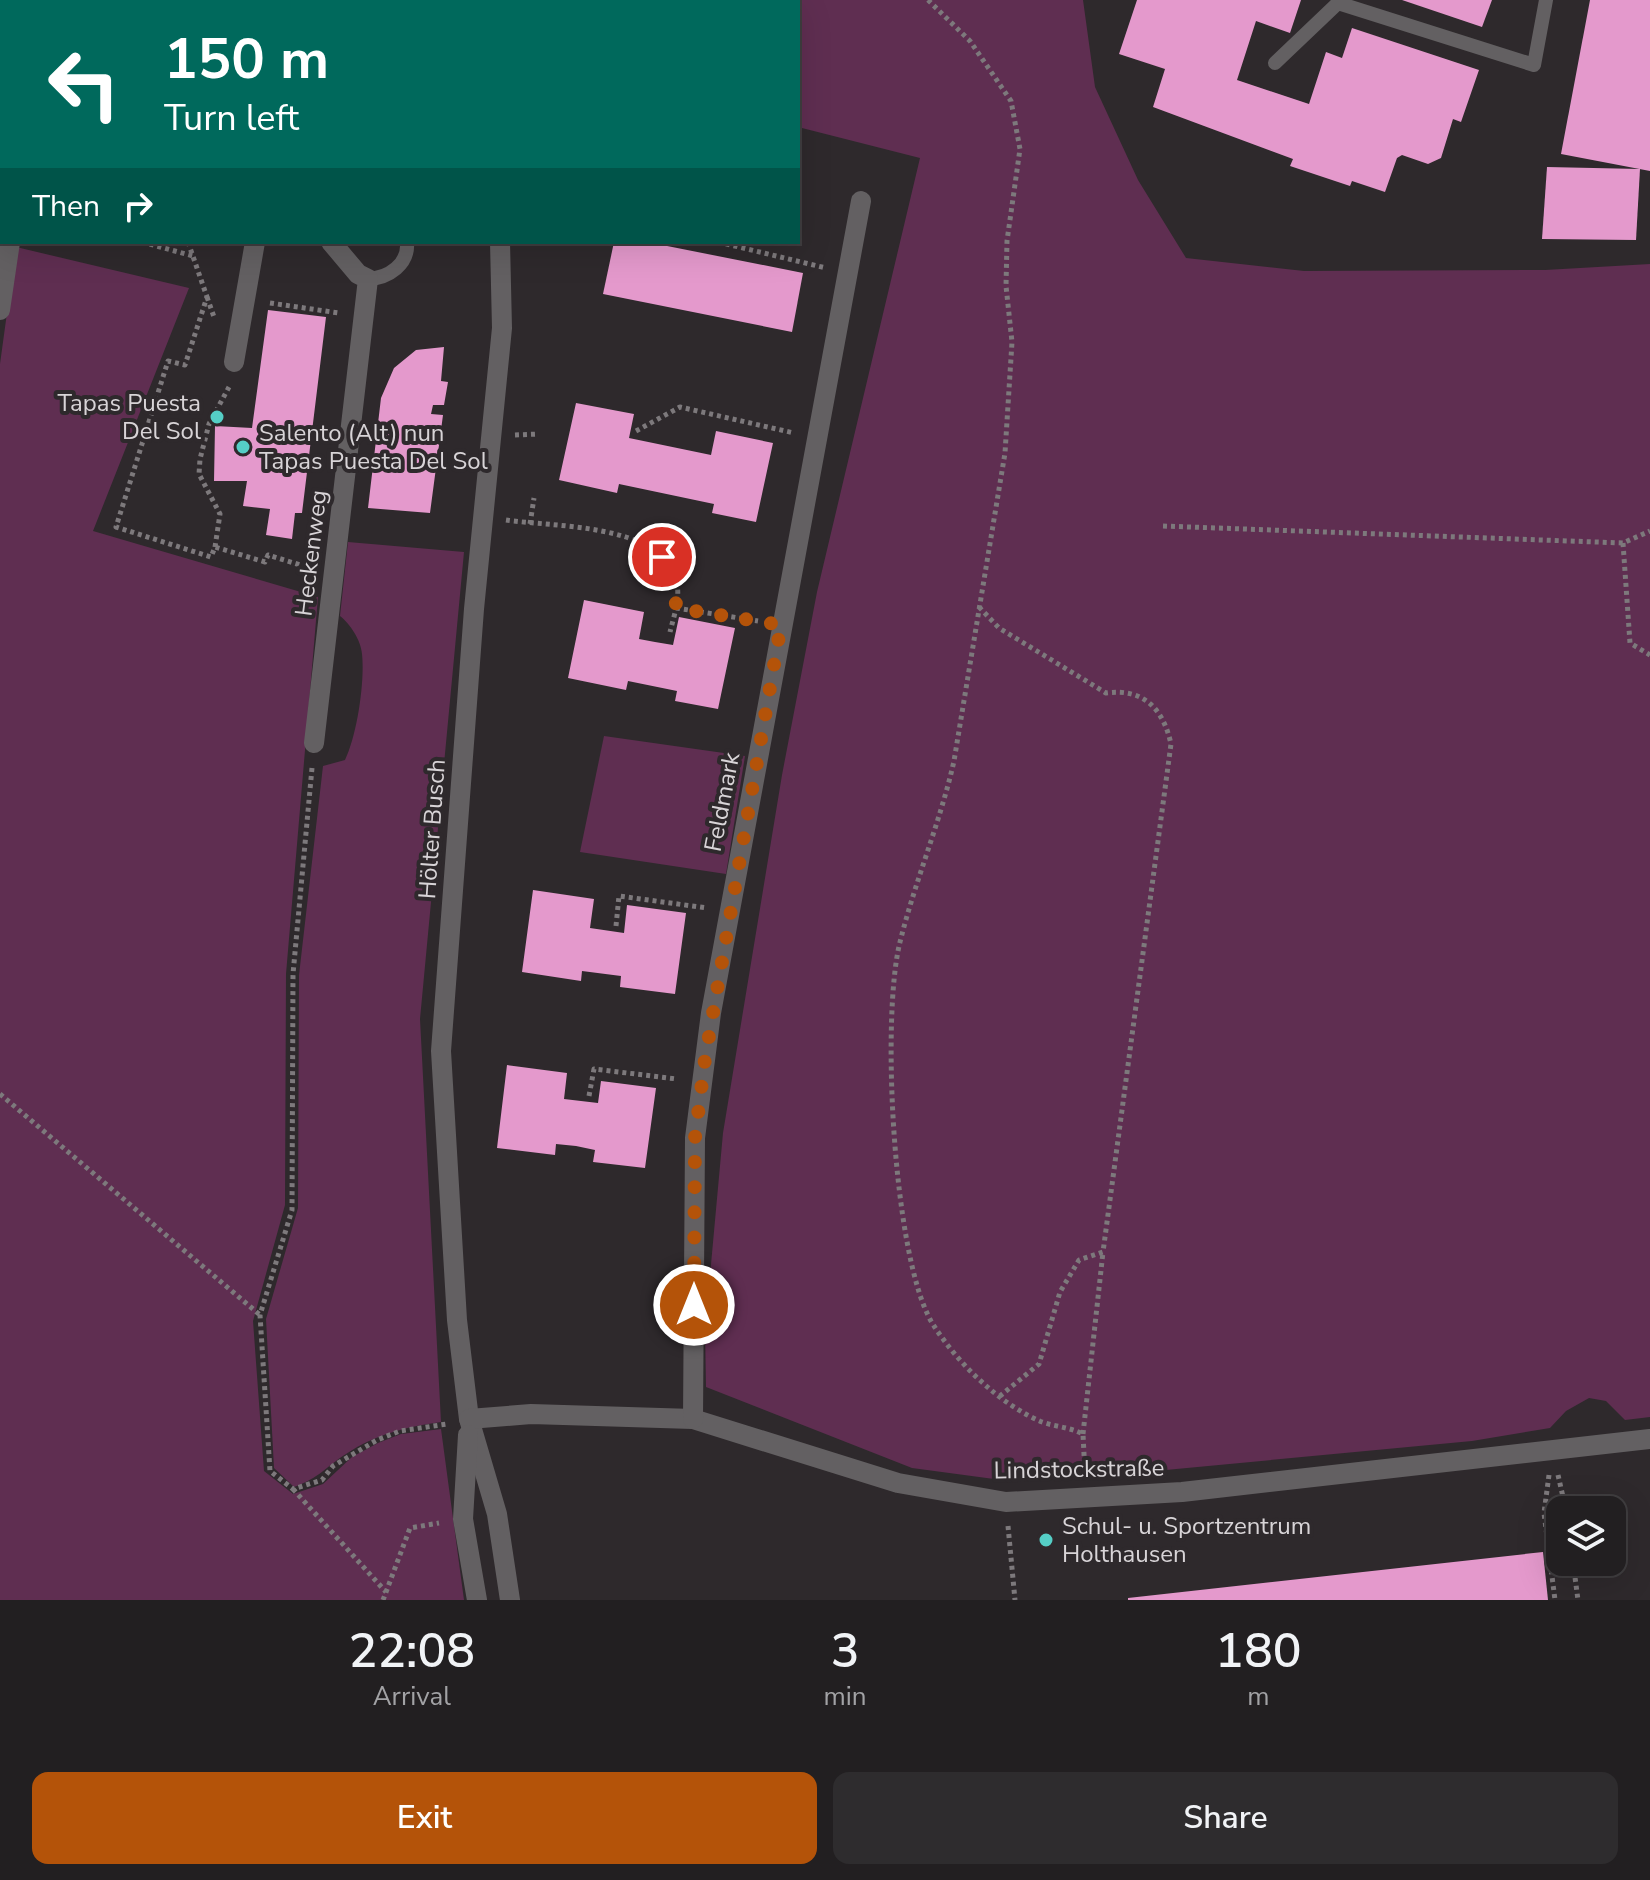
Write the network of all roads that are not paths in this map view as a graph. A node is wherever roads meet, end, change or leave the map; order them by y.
1 (1546, 0) edge
2 (1275, 63) dead end
3 (861, 201) dead end
4 (10, 244) edge
5 (255, 244) edge
6 (333, 244) edge
7 (407, 244) edge
8 (500, 244) edge
9 (368, 279) junction
10 (0, 310) edge
11 (234, 362) road end
12 (314, 743) road end
13 (469, 1419) junction
14 (693, 1419) junction
15 (1650, 1439) edge
16 (477, 1600) edge
17 (510, 1600) edge

1 - 2 lane
3 - 14 street, Feldmark
4 - 10 street
5 - 11 street
6 - 9 street
7 - 9 lane
8 - 13 street, Hölter Busch
9 - 12 street, Heckenweg
13 - 14 street, Lindstockstraße
13 - 16 street, Hölter Busch
13 - 17 street, Hölter Busch
14 - 15 street, Lindstockstraße

